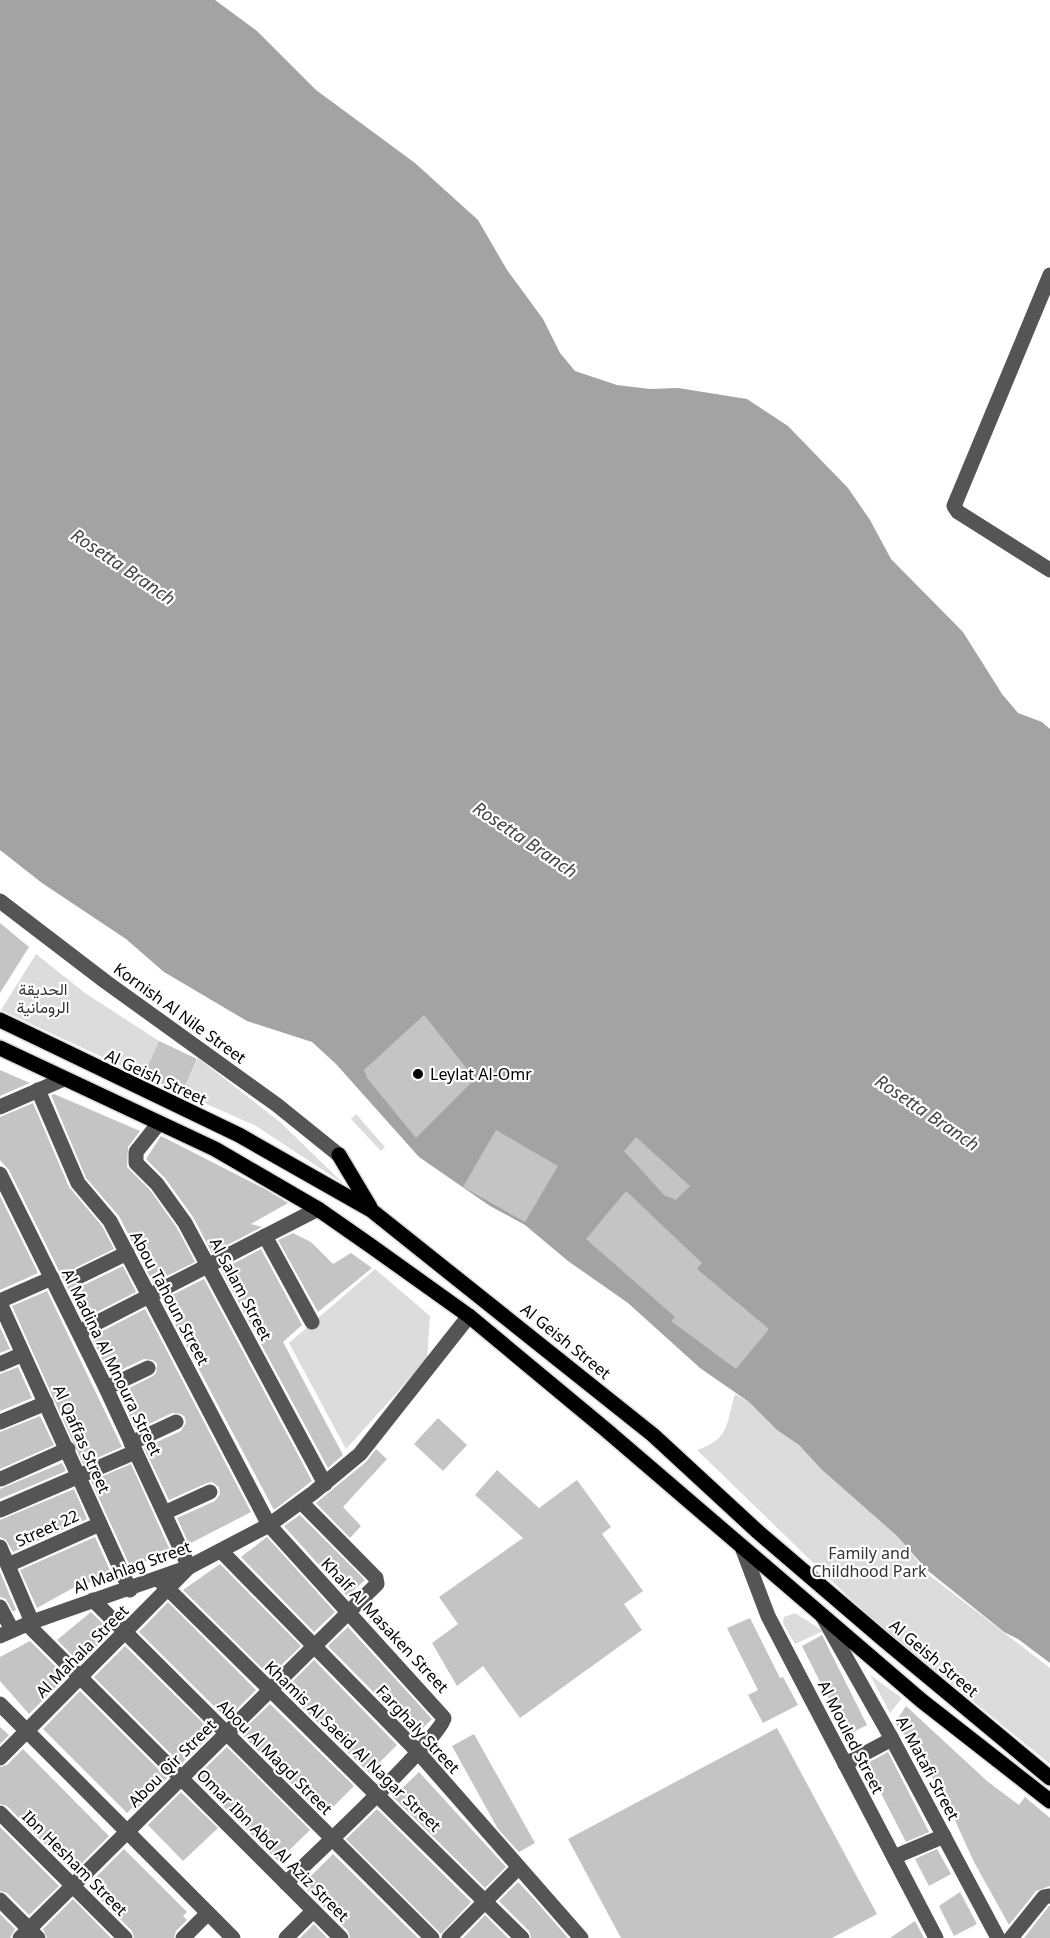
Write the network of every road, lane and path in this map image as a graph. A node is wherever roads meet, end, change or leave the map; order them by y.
1 (1050, 275) edge
2 (1050, 570) edge
3 (0, 901) edge
4 (0, 1020) edge
5 (0, 1048) edge
6 (64, 1079) junction
7 (38, 1090) junction
8 (0, 1107) edge
9 (159, 1123) junction
10 (339, 1155) joint
11 (0, 1174) edge
12 (318, 1209) junction
13 (371, 1210) junction
14 (265, 1236) junction
15 (127, 1253) junction
16 (208, 1266) junction
17 (80, 1276) dead end
18 (52, 1278) junction
19 (149, 1296) junction
20 (0, 1302) edge
21 (469, 1316) junction
22 (312, 1322) dead end
23 (79, 1332) junction
24 (23, 1354) junction
25 (0, 1364) edge
26 (148, 1368) dead end
27 (106, 1388) junction
28 (46, 1403) junction
29 (0, 1422) edge
30 (176, 1422) dead end
31 (133, 1447) junction
32 (68, 1449) junction
33 (79, 1476) junction
34 (1, 1479) edge
35 (325, 1484) junction
36 (210, 1492) dead end
37 (301, 1502) junction
38 (0, 1510) edge
39 (164, 1513) junction
40 (100, 1524) junction
41 (268, 1525) junction
42 (0, 1547) edge
43 (743, 1550) junction
44 (222, 1552) junction
45 (8, 1565) junction
46 (189, 1567) junction
47 (163, 1584) junction
48 (130, 1590) junction
49 (93, 1600) junction
50 (0, 1607) edge
51 (349, 1613) junction
52 (823, 1617) junction
53 (18, 1628) edge
54 (126, 1633) junction
55 (314, 1647) junction
56 (81, 1678) junction
57 (270, 1691) junction
58 (0, 1704) edge
59 (27, 1731) junction
60 (226, 1734) junction
61 (892, 1738) junction
62 (418, 1752) junction
63 (0, 1758) edge
64 (845, 1764) junction
65 (181, 1778) junction
66 (1050, 1778) edge
67 (376, 1794) junction
68 (1050, 1801) edge
69 (0, 1814) edge
70 (127, 1832) junction
71 (944, 1836) junction
72 (331, 1839) junction
73 (894, 1857) junction
74 (518, 1868) junction
75 (286, 1883) junction
76 (72, 1886) junction
77 (1050, 1896) edge
78 (0, 1900) edge
79 (486, 1901) junction
80 (313, 1911) junction
81 (208, 1913) junction
82 (29, 1935) edge
83 (1000, 1937) edge
84 (125, 1938) edge
85 (183, 1938) edge
86 (232, 1938) edge
87 (286, 1938) edge
88 (340, 1938) edge
89 (432, 1938) edge
90 (449, 1938) edge
91 (522, 1938) edge
92 (581, 1938) edge
93 (936, 1938) edge

1 - 2 street
3 - 10 street, Kornish Al Nile Street
4 - 13 main road, Al Geish Street
5 - 6 main road
6 - 7 street
6 - 9 main road
7 - 8 street
7 - 15 street, Abou Tahoun Street
9 - 12 main road
9 - 16 street, Al Salam Street
10 - 13 main road
11 - 18 street, Al Madina Al Mnoura Street
12 - 14 street
12 - 21 main road
13 - 66 main road, Al Geish Street
14 - 16 street
14 - 22 street
15 - 17 street
15 - 19 street, Abou Tahoun Street
16 - 19 street
16 - 35 street, Al Salam Street
18 - 20 street
18 - 23 street, Al Madina Al Mnoura Street
19 - 23 street
19 - 41 street, Abou Tahoun Street
20 - 24 street, Al Qaffas Street
21 - 35 street, Al Mahlag Street
21 - 43 main road
23 - 27 street, Al Madina Al Mnoura Street
24 - 25 street
24 - 28 street, Al Qaffas Street
26 - 27 street
27 - 31 street, Al Madina Al Mnoura Street
28 - 29 street
28 - 32 street, Al Qaffas Street
30 - 31 street
31 - 33 street
31 - 39 street, Al Madina Al Mnoura Street
32 - 33 street, Al Qaffas Street
32 - 34 street
33 - 38 street
33 - 40 street, Al Qaffas Street
35 - 37 street, Al Mahlag Street
36 - 39 street
37 - 41 street, Al Mahlag Street
37 - 51 street, Abou Qir Street
39 - 46 street, Al Madina Al Mnoura Street
40 - 45 street, Street 22
40 - 48 street, Al Qaffas Street
41 - 44 street, Al Mahlag Street
41 - 51 street, Khalf Al Masaken Street
42 - 45 street
43 - 52 main road
43 - 64 street, Al Mouled Street
44 - 46 street, Al Mahlag Street
44 - 55 street, Farghaly Street
45 - 53 street
46 - 47 street, Al Mahlag Street
47 - 48 street, Al Mahlag Street
47 - 54 street, Al Mahala Street
47 - 57 street, Khamis Al Saeid Al Nagar Street
48 - 49 street, Al Mahlag Street
49 - 53 street, Al Mahlag Street
49 - 54 street, Abou Al Magd Street
50 - 53 street
51 - 55 street, Abou Qir Street
51 - 62 street, Khalf Al Masaken Street
52 - 61 street, Al Matafi Street
52 - 68 main road
53 - 56 street, Omar Ibn Abd Al Aziz Street
54 - 56 street, Al Mahala Street
54 - 60 street, Abou Al Magd Street
55 - 57 street, Abou Qir Street
55 - 62 street, Farghaly Street
56 - 59 street, Al Mahala Street
56 - 65 street, Omar Ibn Abd Al Aziz Street
57 - 60 street, Abou Qir Street
57 - 67 street, Khamis Al Saeid Al Nagar Street
58 - 59 street
59 - 63 street, Al Mahala Street
59 - 70 street
60 - 65 street, Abou Qir Street
60 - 72 street, Abou Al Magd Street
61 - 64 street
61 - 71 street, Al Matafi Street
62 - 67 street, Khalf Al Masaken Street
62 - 74 street, Farghaly Street
64 - 73 street, Al Mouled Street
65 - 70 street, Abou Qir Street
65 - 75 street, Omar Ibn Abd Al Aziz Street
67 - 72 street, Khalf Al Masaken Street
67 - 79 street, Khamis Al Saeid Al Nagar Street
69 - 76 street, Ibn Hesham Street
70 - 76 street, Abou Qir Street
70 - 81 street
71 - 73 street
71 - 83 street, Al Matafi Street
72 - 75 street, Khalf Al Masaken Street
72 - 89 street, Abou Al Magd Street
73 - 93 street, Al Mouled Street
74 - 79 street
74 - 92 street, Farghaly Street
75 - 80 street, Omar Ibn Abd Al Aziz Street
76 - 82 street, Abou Qir Street
76 - 84 street, Ibn Hesham Street
77 - 83 street
78 - 82 street
79 - 90 street
79 - 91 street, Khamis Al Saeid Al Nagar Street
80 - 87 street
80 - 88 street, Omar Ibn Abd Al Aziz Street
81 - 85 street
81 - 86 street

